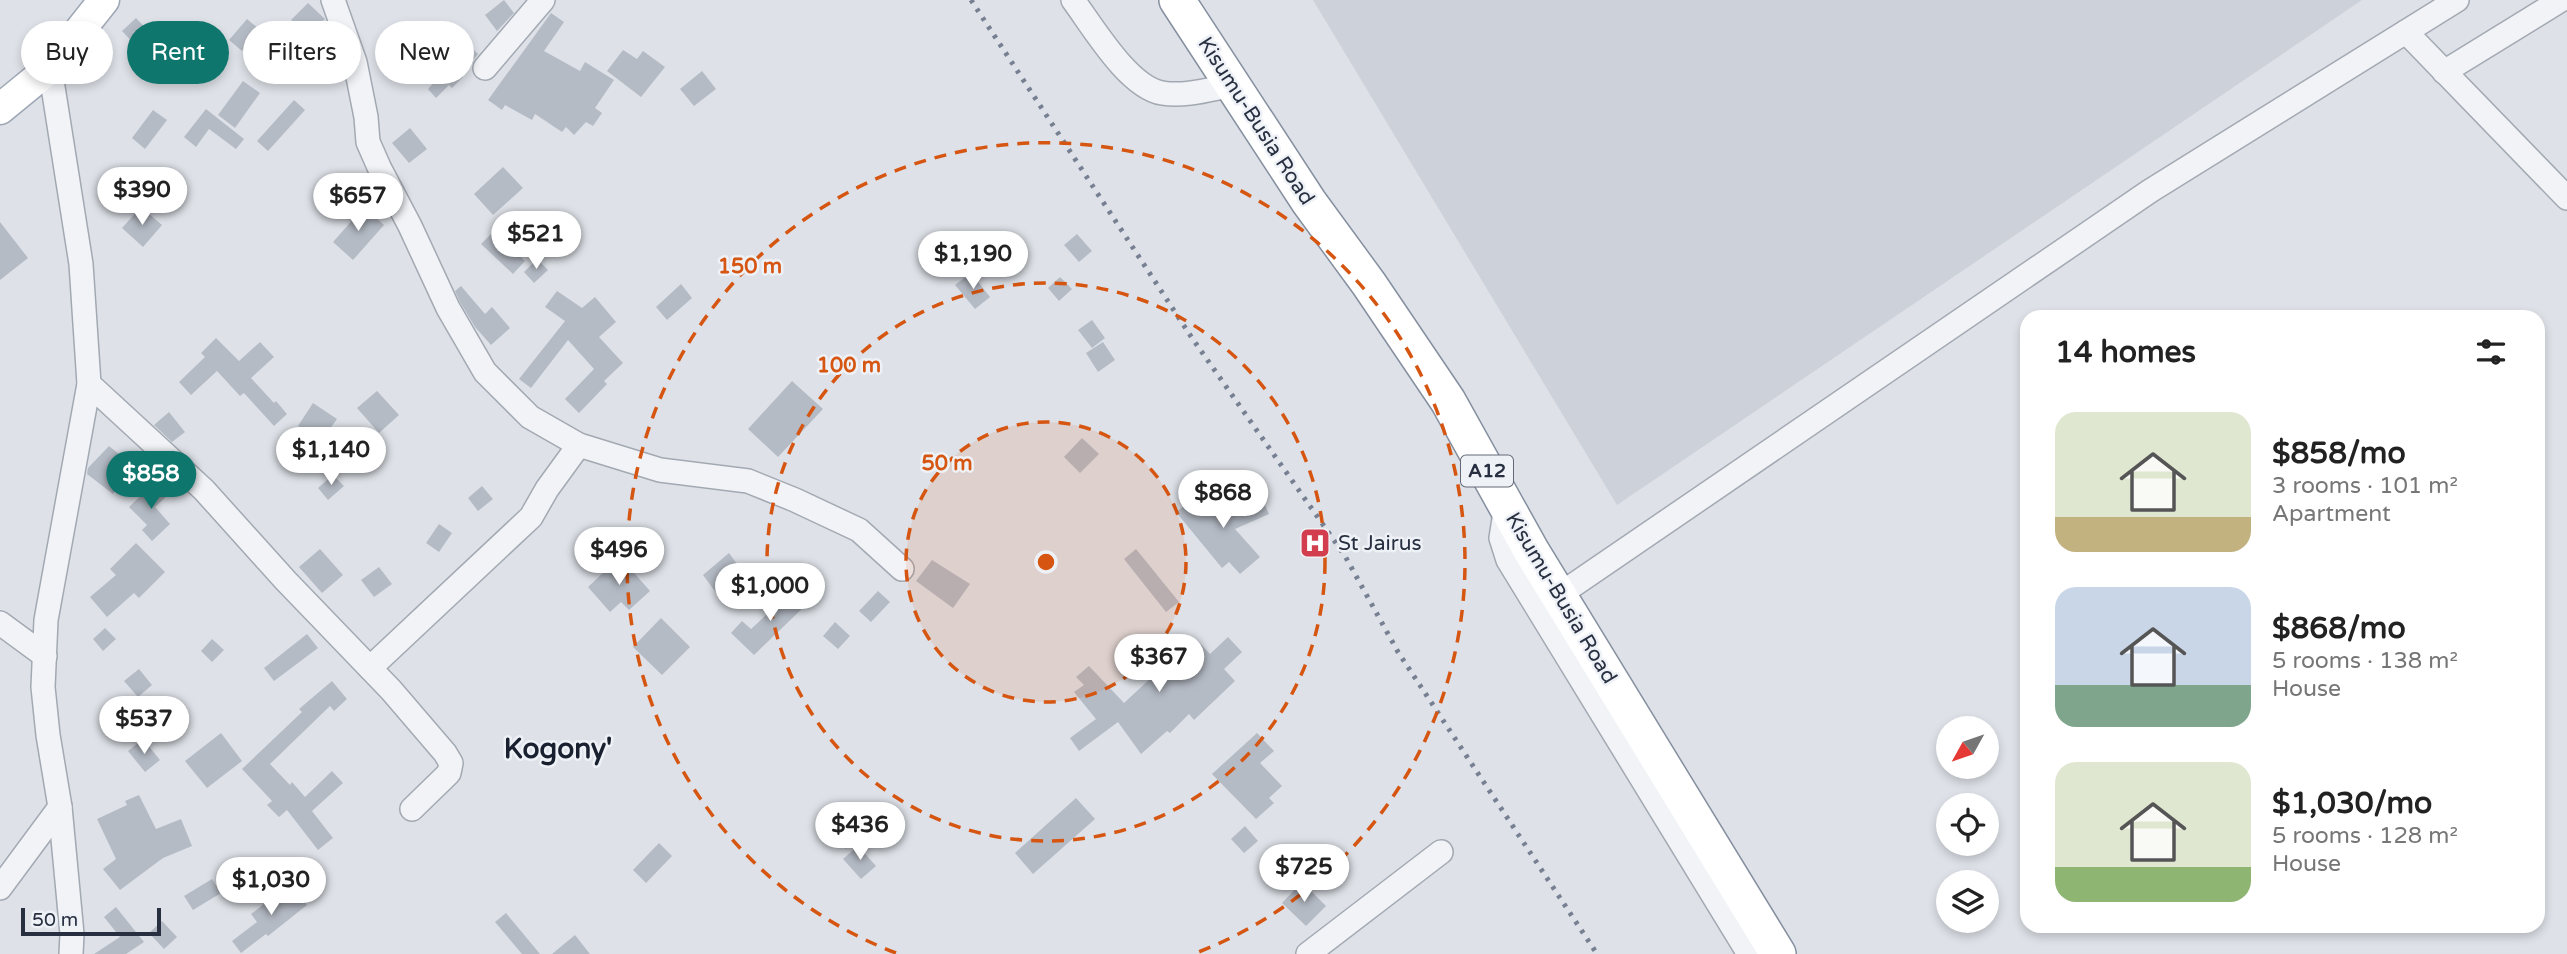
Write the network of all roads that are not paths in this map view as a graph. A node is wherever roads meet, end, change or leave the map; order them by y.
1 (104, 0) edge
2 (334, 0) edge
3 (543, 0) edge
4 (1073, 0) edge
5 (1177, 0) edge
6 (2457, 0) edge
7 (2561, 0) edge
8 (87, 21) edge
9 (2406, 32) junction
10 (485, 68) dead end
11 (2444, 72) junction
12 (30, 84) edge
13 (53, 84) edge
14 (1233, 85) junction
15 (0, 109) edge
16 (2567, 198) edge
17 (89, 384) junction
18 (579, 445) junction
19 (1506, 506) junction
20 (902, 569) dead end
21 (1559, 596) junction
22 (0, 623) edge
23 (45, 656) junction
24 (370, 668) junction
25 (60, 807) junction
26 (412, 809) dead end
27 (1441, 852) dead end
28 (0, 888) edge
29 (71, 954) edge
30 (1308, 954) edge
31 (1749, 954) edge
32 (1778, 954) edge

1 - 8 main road
2 - 18 street
3 - 10 street
4 - 14 street
5 - 14 highway, Kisumu-Busia Road / A12
6 - 9 street
7 - 11 street
9 - 11 street
9 - 21 street
11 - 16 street
12 - 15 main road
13 - 17 street
14 - 19 highway, Kisumu-Busia Road / A12
17 - 23 street
17 - 24 street
18 - 20 street
18 - 24 street
19 - 21 highway, Kisumu-Busia Road / A12
19 - 31 street
21 - 32 highway, Kisumu-Busia Road / A12
22 - 23 street
23 - 25 street
24 - 26 street
25 - 28 street
25 - 29 street
27 - 30 street

